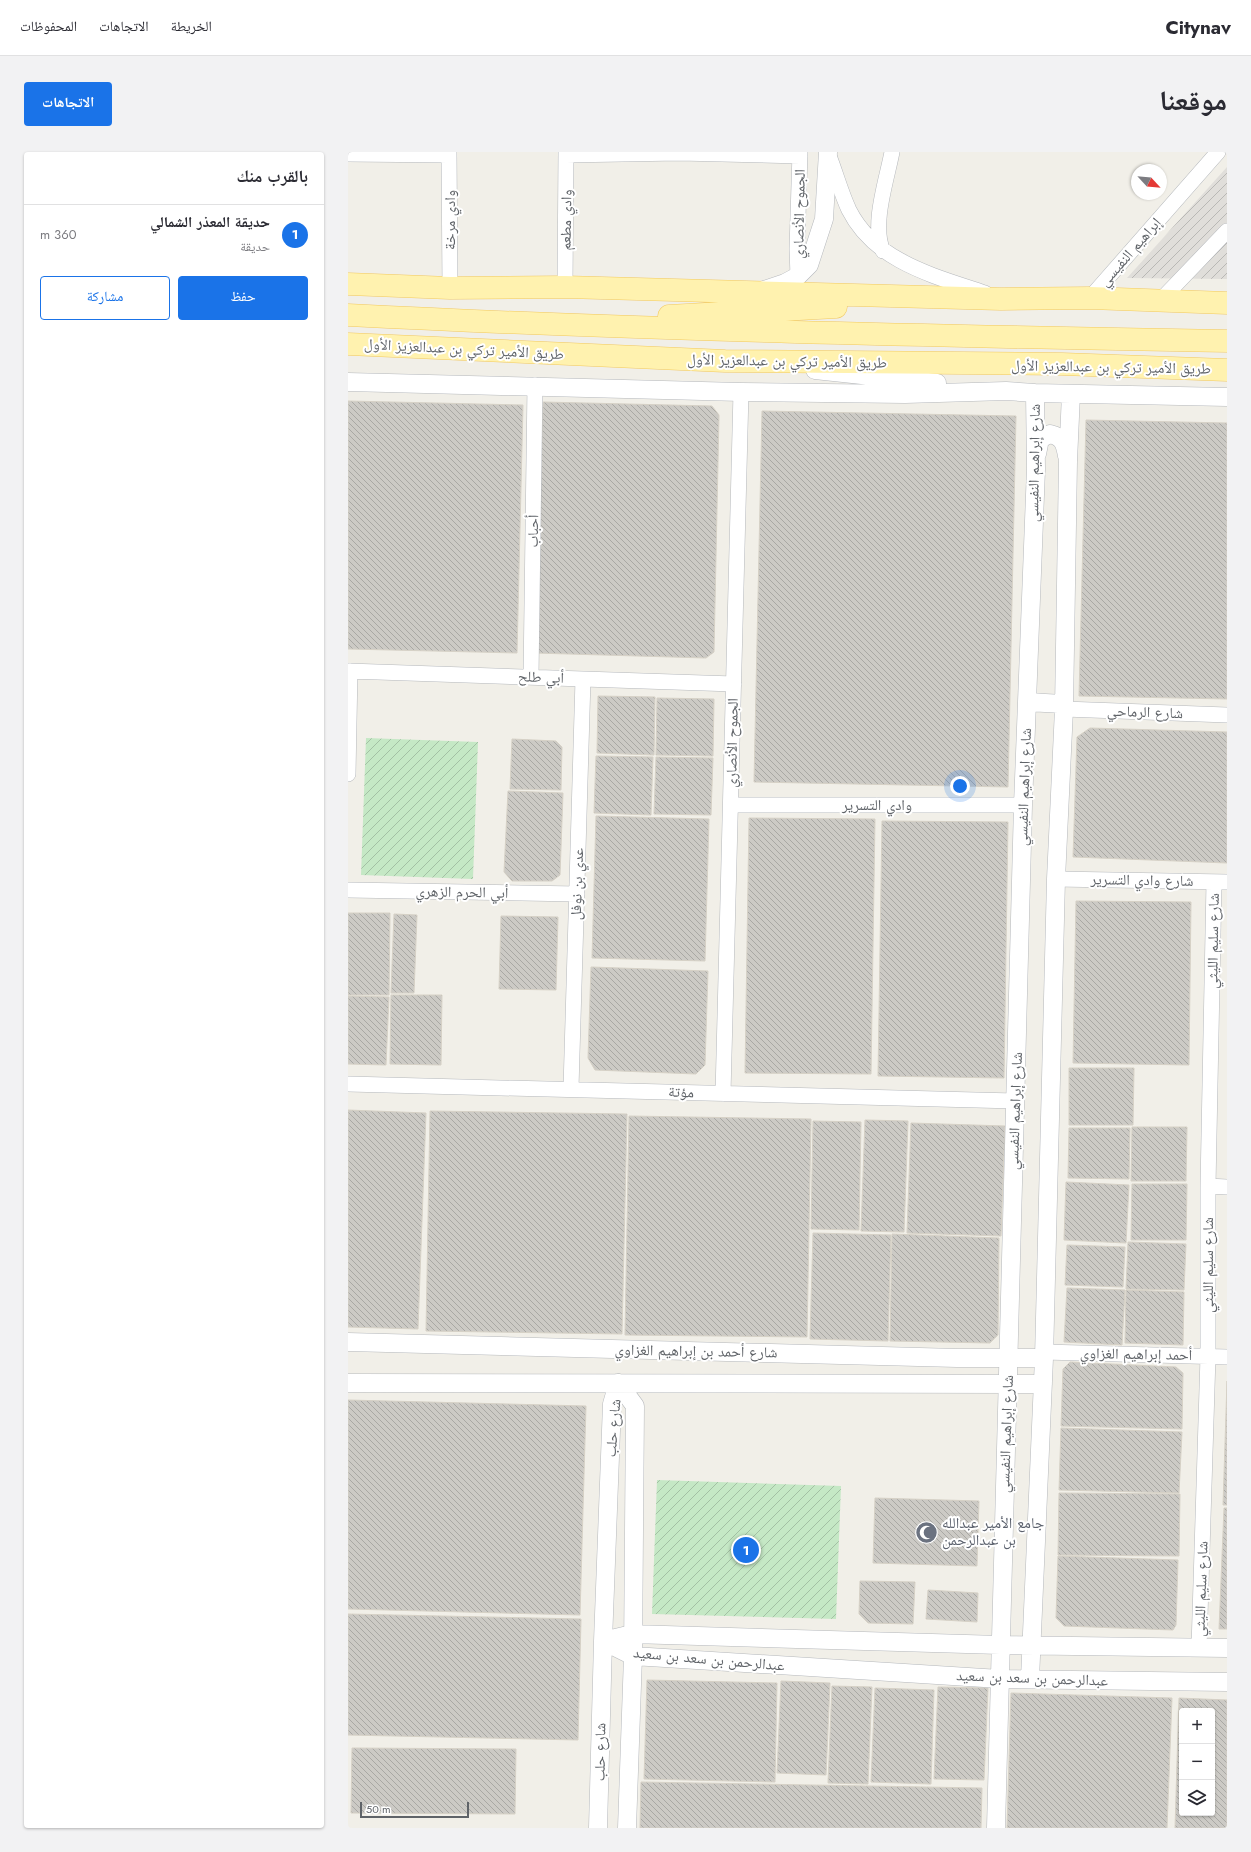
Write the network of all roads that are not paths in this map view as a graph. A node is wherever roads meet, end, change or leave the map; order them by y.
1 (828, 152) edge
2 (892, 152) edge
3 (1218, 152) edge
4 (449, 153) edge
5 (679, 153) edge
6 (348, 154) edge
7 (566, 154) edge
8 (800, 154) edge
9 (1227, 231) edge
10 (883, 251) junction
11 (798, 276) junction
12 (348, 284) edge
13 (565, 287) junction
14 (450, 288) junction
15 (756, 292) junction
16 (1090, 298) junction
17 (1001, 299) junction
18 (1158, 302) junction
19 (1227, 303) edge
20 (348, 315) edge
21 (555, 325) junction
22 (1227, 341) edge
23 (348, 344) edge
24 (724, 361) junction
25 (1227, 370) edge
26 (348, 382) edge
27 (535, 385) junction
28 (1006, 391) junction
29 (741, 392) junction
30 (1227, 392) edge
31 (1035, 393) junction
32 (1071, 394) junction
33 (1169, 396) junction
34 (1227, 397) edge
35 (1068, 461) junction
36 (1036, 469) junction
37 (349, 671) edge
38 (531, 677) junction
39 (583, 679) junction
40 (734, 684) junction
41 (1027, 702) junction
42 (1064, 707) junction
43 (1227, 715) edge
44 (348, 774) edge
45 (731, 804) junction
46 (1023, 805) junction
47 (1056, 879) junction
48 (1221, 882) edge
49 (348, 890) edge
50 (576, 894) junction
51 (348, 1084) edge
52 (570, 1088) junction
53 (723, 1094) junction
54 (1015, 1101) junction
55 (1208, 1186) junction
56 (1227, 1187) edge
57 (348, 1342) edge
58 (1044, 1355) junction
59 (1208, 1356) junction
60 (1227, 1357) edge
61 (1008, 1358) junction
62 (348, 1383) edge
63 (618, 1383) junction
64 (1008, 1384) junction
65 (1043, 1384) junction
66 (632, 1634) junction
67 (603, 1641) junction
68 (1000, 1645) junction
69 (1030, 1645) junction
70 (1199, 1648) junction
71 (1227, 1648) edge
72 (633, 1656) junction
73 (1000, 1679) junction
74 (1030, 1679) junction
75 (1227, 1682) edge
76 (598, 1828) edge
77 (627, 1828) edge
78 (996, 1828) edge

1 - 10 street
1 - 11 street
2 - 10 street
3 - 16 street, إبراهيم النفيسي
4 - 6 street
4 - 14 street, وادي مرخة
5 - 7 street
5 - 8 street
7 - 13 street, وادي مطعم
8 - 11 street, الجموح الأنصاري
9 - 18 street
10 - 17 street
11 - 15 street
12 - 14 main road
13 - 14 main road
13 - 15 main road
15 - 17 main road
16 - 17 main road
16 - 18 main road
17 - 21 main road
18 - 19 main road
20 - 21 main road, طريق الأمير تركي بن عبدالعزيز الأول
21 - 22 main road, طريق الأمير تركي بن عبدالعزيز الأول
23 - 24 main road, طريق الأمير تركي بن عبدالعزيز الأول
24 - 25 main road, طريق الأمير تركي بن عبدالعزيز الأول
24 - 28 street
26 - 27 street
27 - 29 street
27 - 38 street, أحباب
28 - 29 street
28 - 31 street
29 - 40 street, الجموح الأنصاري
30 - 33 street
31 - 32 street
31 - 36 street, شارع إبراهيم النفيسي
32 - 33 street
32 - 35 street
33 - 34 street
35 - 36 street
35 - 42 street
36 - 41 street, شارع إبراهيم النفيسي
37 - 38 street, أبي طلح
37 - 44 street
38 - 39 street, أبي طلح
39 - 40 street, أبي طلح
39 - 50 street, عدي بن نوفل
40 - 45 street, الجموح الأنصاري
41 - 42 street
41 - 46 street, شارع إبراهيم النفيسي
42 - 43 street, شارع الرماحي
42 - 47 street
45 - 46 street, وادي التسرير
45 - 53 street, الجموح الأنصاري
46 - 54 street, شارع إبراهيم النفيسي
47 - 48 street, شارع وادي التسرير
47 - 58 street
48 - 55 street, شارع سليم الليثي
49 - 50 street, أبي الحرم الزهري
50 - 52 street, عدي بن نوفل
51 - 52 street, مؤتة
52 - 53 street, مؤتة
53 - 54 street, مؤتة
54 - 61 street, شارع إبراهيم النفيسي
55 - 56 street
55 - 59 street, شارع سليم الليثي
57 - 61 street, شارع أحمد بن إبراهيم الغزاوي
58 - 59 street, أحمد إبراهيم الغزاوي
58 - 61 street, شارع أحمد بن إبراهيم الغزاوي
58 - 65 street
59 - 60 street, أحمد إبراهيم الغزاوي
59 - 70 street, شارع سليم الليثي
61 - 64 street, شارع إبراهيم النفيسي
62 - 63 street, شارع أحمد بن إبراهيم الغزاوي
63 - 64 street, شارع أحمد بن إبراهيم الغزاوي
63 - 66 street, شارع حلب
63 - 67 street, شارع حلب
64 - 65 street, شارع أحمد بن إبراهيم الغزاوي
64 - 68 street, شارع إبراهيم النفيسي
65 - 69 street
66 - 67 street, عبدالرحمن بن سعد بن سعيد
66 - 68 street, عبدالرحمن بن سعد بن سعيد
66 - 72 street, شارع حلب
67 - 72 street, عبدالرحمن بن سعد بن سعيد
67 - 76 street, شارع حلب
68 - 69 street, عبدالرحمن بن سعد بن سعيد
68 - 73 street, شارع إبراهيم النفيسي
69 - 70 street, عبدالرحمن بن سعد بن سعيد
69 - 74 street
70 - 71 street, عبدالرحمن بن سعد بن سعيد
72 - 73 street, عبدالرحمن بن سعد بن سعيد
72 - 77 street, شارع حلب
73 - 74 street, عبدالرحمن بن سعد بن سعيد
73 - 78 street, شارع إبراهيم النفيسي
74 - 75 street, عبدالرحمن بن سعد بن سعيد

